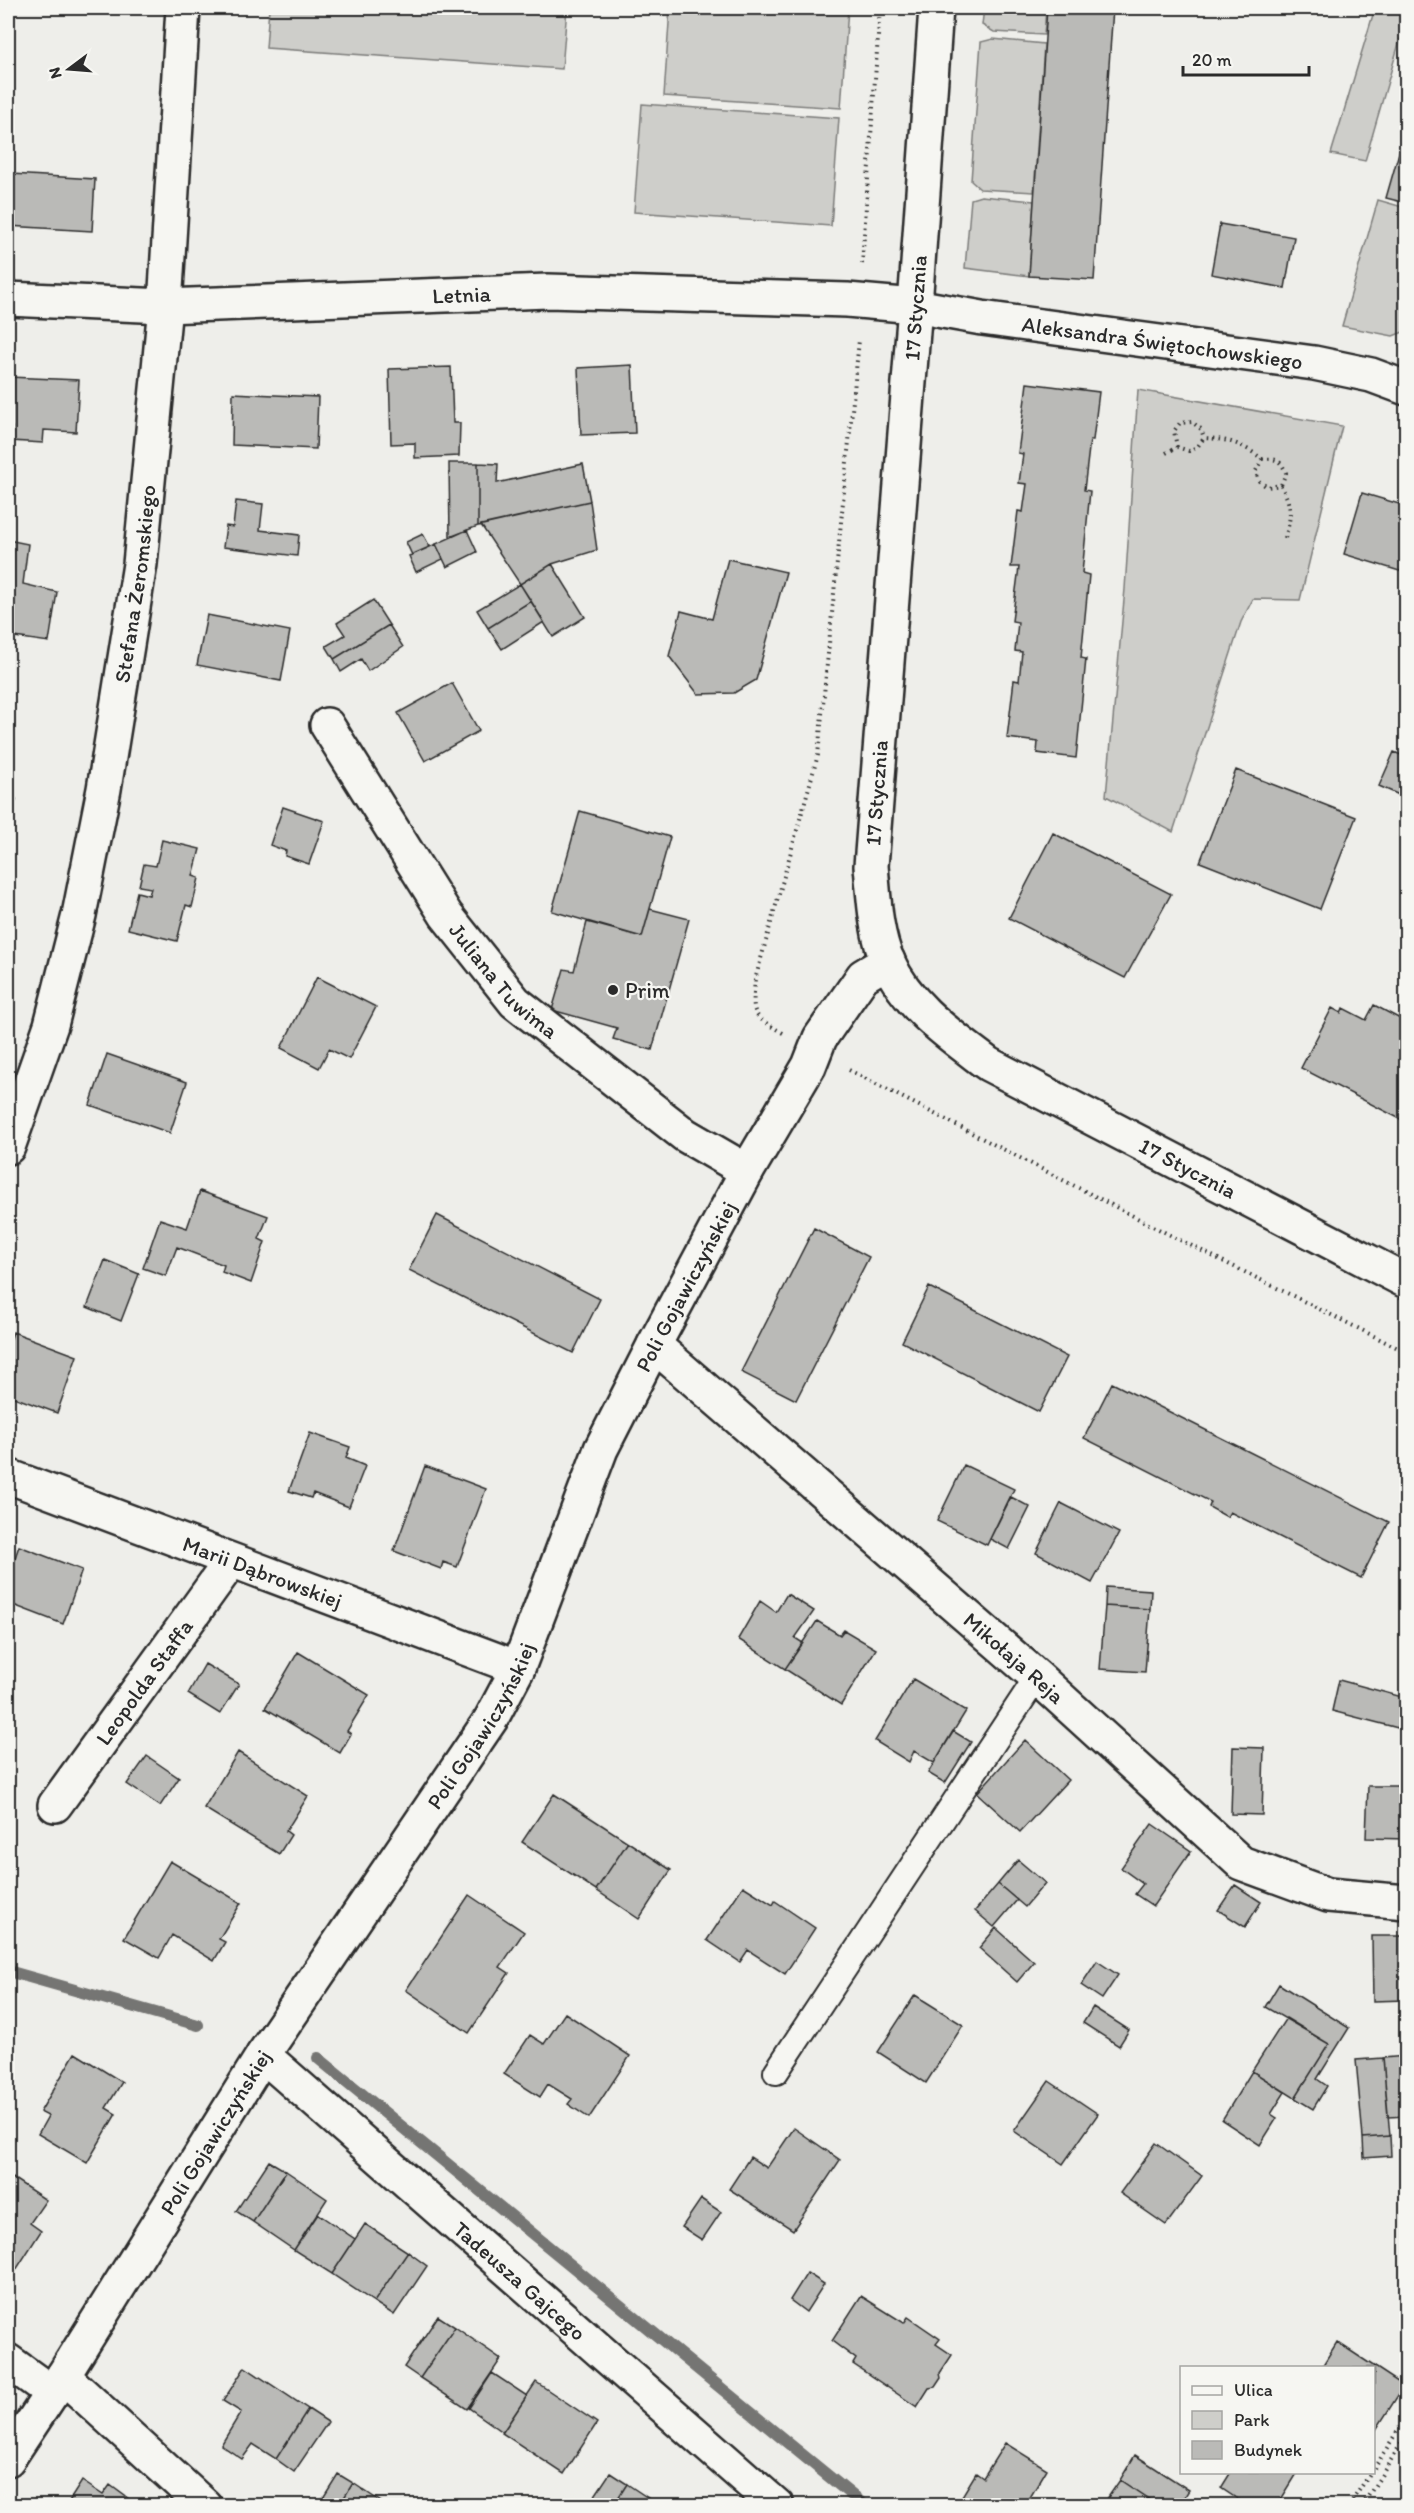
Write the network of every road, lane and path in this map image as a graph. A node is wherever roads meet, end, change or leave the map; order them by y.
1 (183, 8) edge
2 (880, 8) edge
3 (936, 8) edge
4 (862, 265) dead end
5 (8, 299) edge
6 (165, 306) junction
7 (915, 306) junction
8 (861, 330) dead end
9 (1407, 388) edge
10 (1204, 438) junction
11 (1177, 447) junction
12 (1166, 453) dead end
13 (1262, 459) junction
14 (1281, 485) junction
15 (1286, 538) dead end
16 (327, 725) dead end
17 (888, 961) junction
18 (785, 1034) dead end
19 (844, 1067) dead end
20 (8, 1147) edge
21 (747, 1172) junction
22 (1407, 1281) edge
23 (654, 1345) junction
24 (1407, 1352) edge
25 (8, 1476) edge
26 (231, 1561) junction
27 (518, 1668) junction
28 (1037, 1677) junction
29 (55, 1805) dead end
30 (1407, 1902) edge
31 (263, 2055) junction
32 (776, 2072) dead end
33 (8, 2361) edge
34 (57, 2384) junction
35 (1407, 2417) edge
36 (1407, 2436) edge
37 (8, 2459) edge
38 (1375, 2466) edge
39 (1370, 2474) edge
40 (206, 2505) edge
41 (777, 2505) edge
42 (1349, 2505) edge
43 (1362, 2505) edge

1 - 6 street, Stefana Żeromskiego
2 - 4 path
3 - 7 street, 17 Stycznia
5 - 6 street, Letnia
6 - 7 street, Letnia
6 - 20 street, Stefana Żeromskiego
7 - 9 street, Aleksandra Świętochowskiego
7 - 17 street, 17 Stycznia
8 - 18 path
10 - 11 path
10 - 11 path
10 - 13 path
11 - 12 path
13 - 14 path
13 - 14 path
14 - 15 path
16 - 21 street, Juliana Tuwima
17 - 21 street, Poli Gojawiczyńskiej
17 - 22 street, 17 Stycznia
19 - 24 path
21 - 23 street, Poli Gojawiczyńskiej
23 - 27 street, Poli Gojawiczyńskiej
23 - 28 street, Mikołaja Reja
25 - 26 street, Marii Dąbrowskiej
26 - 27 street, Marii Dąbrowskiej
26 - 29 street, Leopolda Staffa
27 - 31 street, Poli Gojawiczyńskiej
28 - 30 street, Mikołaja Reja
28 - 32 lane
31 - 34 street, Poli Gojawiczyńskiej
31 - 41 street, Tadeusza Gajcego
33 - 34 street
34 - 37 street, Poli Gojawiczyńskiej
34 - 40 street
35 - 38 path
36 - 43 path
39 - 42 path

